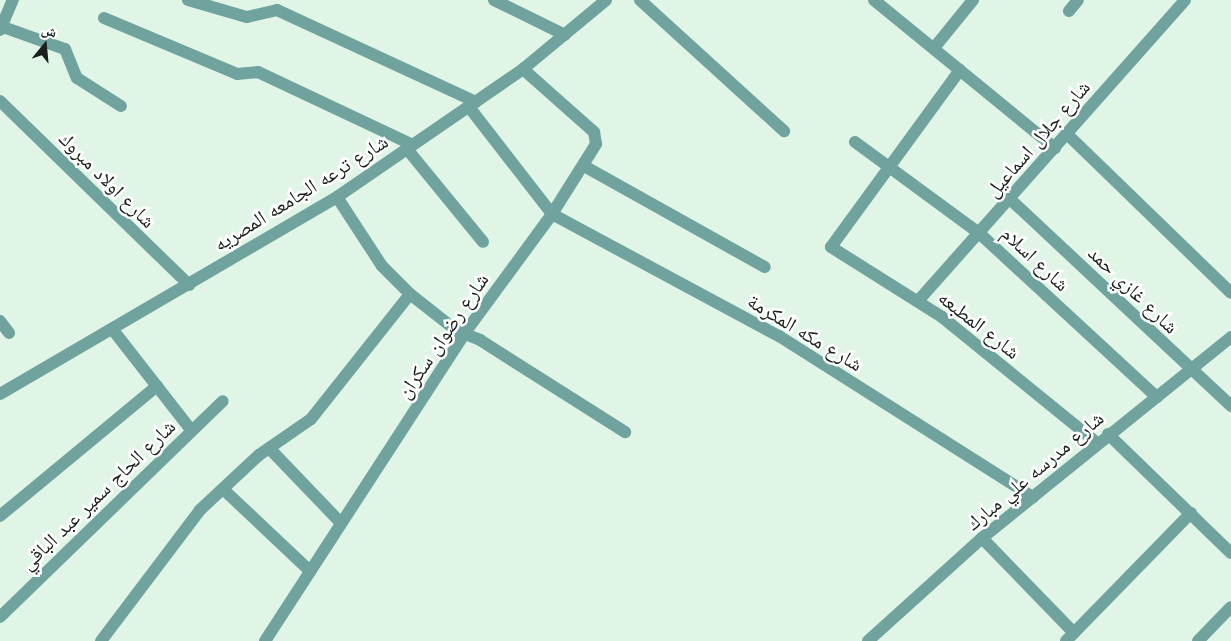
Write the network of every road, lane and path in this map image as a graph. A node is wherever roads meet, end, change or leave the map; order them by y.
1 (13, 0) edge
2 (188, 0) edge
3 (494, 0) edge
4 (606, 0) edge
5 (640, 0) edge
6 (874, 0) edge
7 (973, 0) edge
8 (1078, 0) edge
9 (1185, 0) edge
10 (1069, 11) dead end
11 (104, 18) dead end
12 (1, 28) edge
13 (565, 35) junction
14 (934, 48) junction
15 (524, 69) junction
16 (960, 70) junction
17 (0, 101) edge
18 (472, 105) junction
19 (121, 106) dead end
20 (784, 131) dead end
21 (1067, 134) junction
22 (855, 142) dead end
23 (410, 147) junction
24 (1055, 148) junction
25 (891, 165) junction
26 (584, 166) junction
27 (336, 197) junction
28 (1010, 199) junction
29 (552, 214) junction
30 (980, 234) junction
31 (483, 242) dead end
32 (765, 266) dead end
33 (189, 285) junction
34 (1231, 293) edge
35 (410, 294) junction
36 (918, 301) junction
37 (0, 321) edge
38 (113, 330) junction
39 (9, 333) dead end
40 (464, 334) junction
41 (1231, 337) edge
42 (1190, 371) junction
43 (157, 386) junction
44 (0, 394) edge
45 (1156, 397) junction
46 (223, 401) dead end
47 (1231, 406) edge
48 (191, 430) junction
49 (625, 432) dead end
50 (1108, 434) junction
51 (1097, 443) junction
52 (269, 448) junction
53 (223, 489) junction
54 (1033, 497) junction
55 (1191, 513) junction
56 (0, 516) edge
57 (340, 523) junction
58 (982, 538) junction
59 (1231, 553) edge
60 (310, 571) junction
61 (1231, 607) edge
62 (0, 617) edge
63 (1070, 637) edge
64 (101, 641) edge
65 (265, 641) edge
66 (868, 641) edge
67 (1198, 641) edge

1 - 12 street
2 - 18 street
3 - 13 street
4 - 13 street, شارع ترعه الجامعه المصريه
5 - 20 street
6 - 14 street
7 - 14 street
8 - 10 street
9 - 21 street, شارع جلال اسماعيل
11 - 23 street
12 - 19 street
13 - 15 street, شارع ترعه الجامعه المصريه
14 - 16 street
15 - 18 street, شارع ترعه الجامعه المصريه
15 - 26 street, شارع رضوان سكران
16 - 24 street
16 - 25 street
17 - 33 street, شارع اولاد مبروك
18 - 23 street, شارع ترعه الجامعه المصريه
18 - 29 street
21 - 24 street, شارع جلال اسماعيل
21 - 34 street
22 - 25 street, شارع اسلام
23 - 27 street, شارع ترعه الجامعه المصريه
23 - 31 street
24 - 28 street, شارع جلال اسماعيل
25 - 30 street, شارع اسلام
25 - 36 street, شارع المطبعه
26 - 29 street, شارع رضوان سكران
26 - 32 street
27 - 33 street, شارع ترعه الجامعه المصريه
27 - 35 street
28 - 30 street, شارع جلال اسماعيل
28 - 42 street, شارع غازي حمد
29 - 40 street, شارع رضوان سكران
29 - 54 street, شارع مكه المكرمة
30 - 36 street, شارع جلال اسماعيل
30 - 45 street, شارع اسلام
33 - 38 street, شارع ترعه الجامعه المصريه
35 - 40 street
35 - 52 street
36 - 51 street, شارع المطبعه
37 - 39 street
38 - 43 street
38 - 44 street, شارع ترعه الجامعه المصريه
40 - 49 street
40 - 57 street, شارع رضوان سكران
41 - 42 street, شارع مدرسه علي مبارك
42 - 45 street, شارع مدرسه علي مبارك
42 - 47 street, شارع غازي حمد
43 - 48 street
43 - 56 street
45 - 50 street, شارع مدرسه علي مبارك
46 - 48 street, شارع الحاج سمير عبد الباقي
48 - 62 street, شارع الحاج سمير عبد الباقي
50 - 51 street, شارع مدرسه علي مبارك
50 - 55 street
51 - 54 street, شارع مدرسه علي مبارك
52 - 53 street
52 - 57 street
53 - 60 street
53 - 64 street
54 - 58 street, شارع مدرسه علي مبارك
55 - 59 street
55 - 63 street
57 - 60 street, شارع رضوان سكران
58 - 63 street
58 - 66 street, شارع مدرسه علي مبارك
60 - 65 street, شارع رضوان سكران
61 - 67 street

